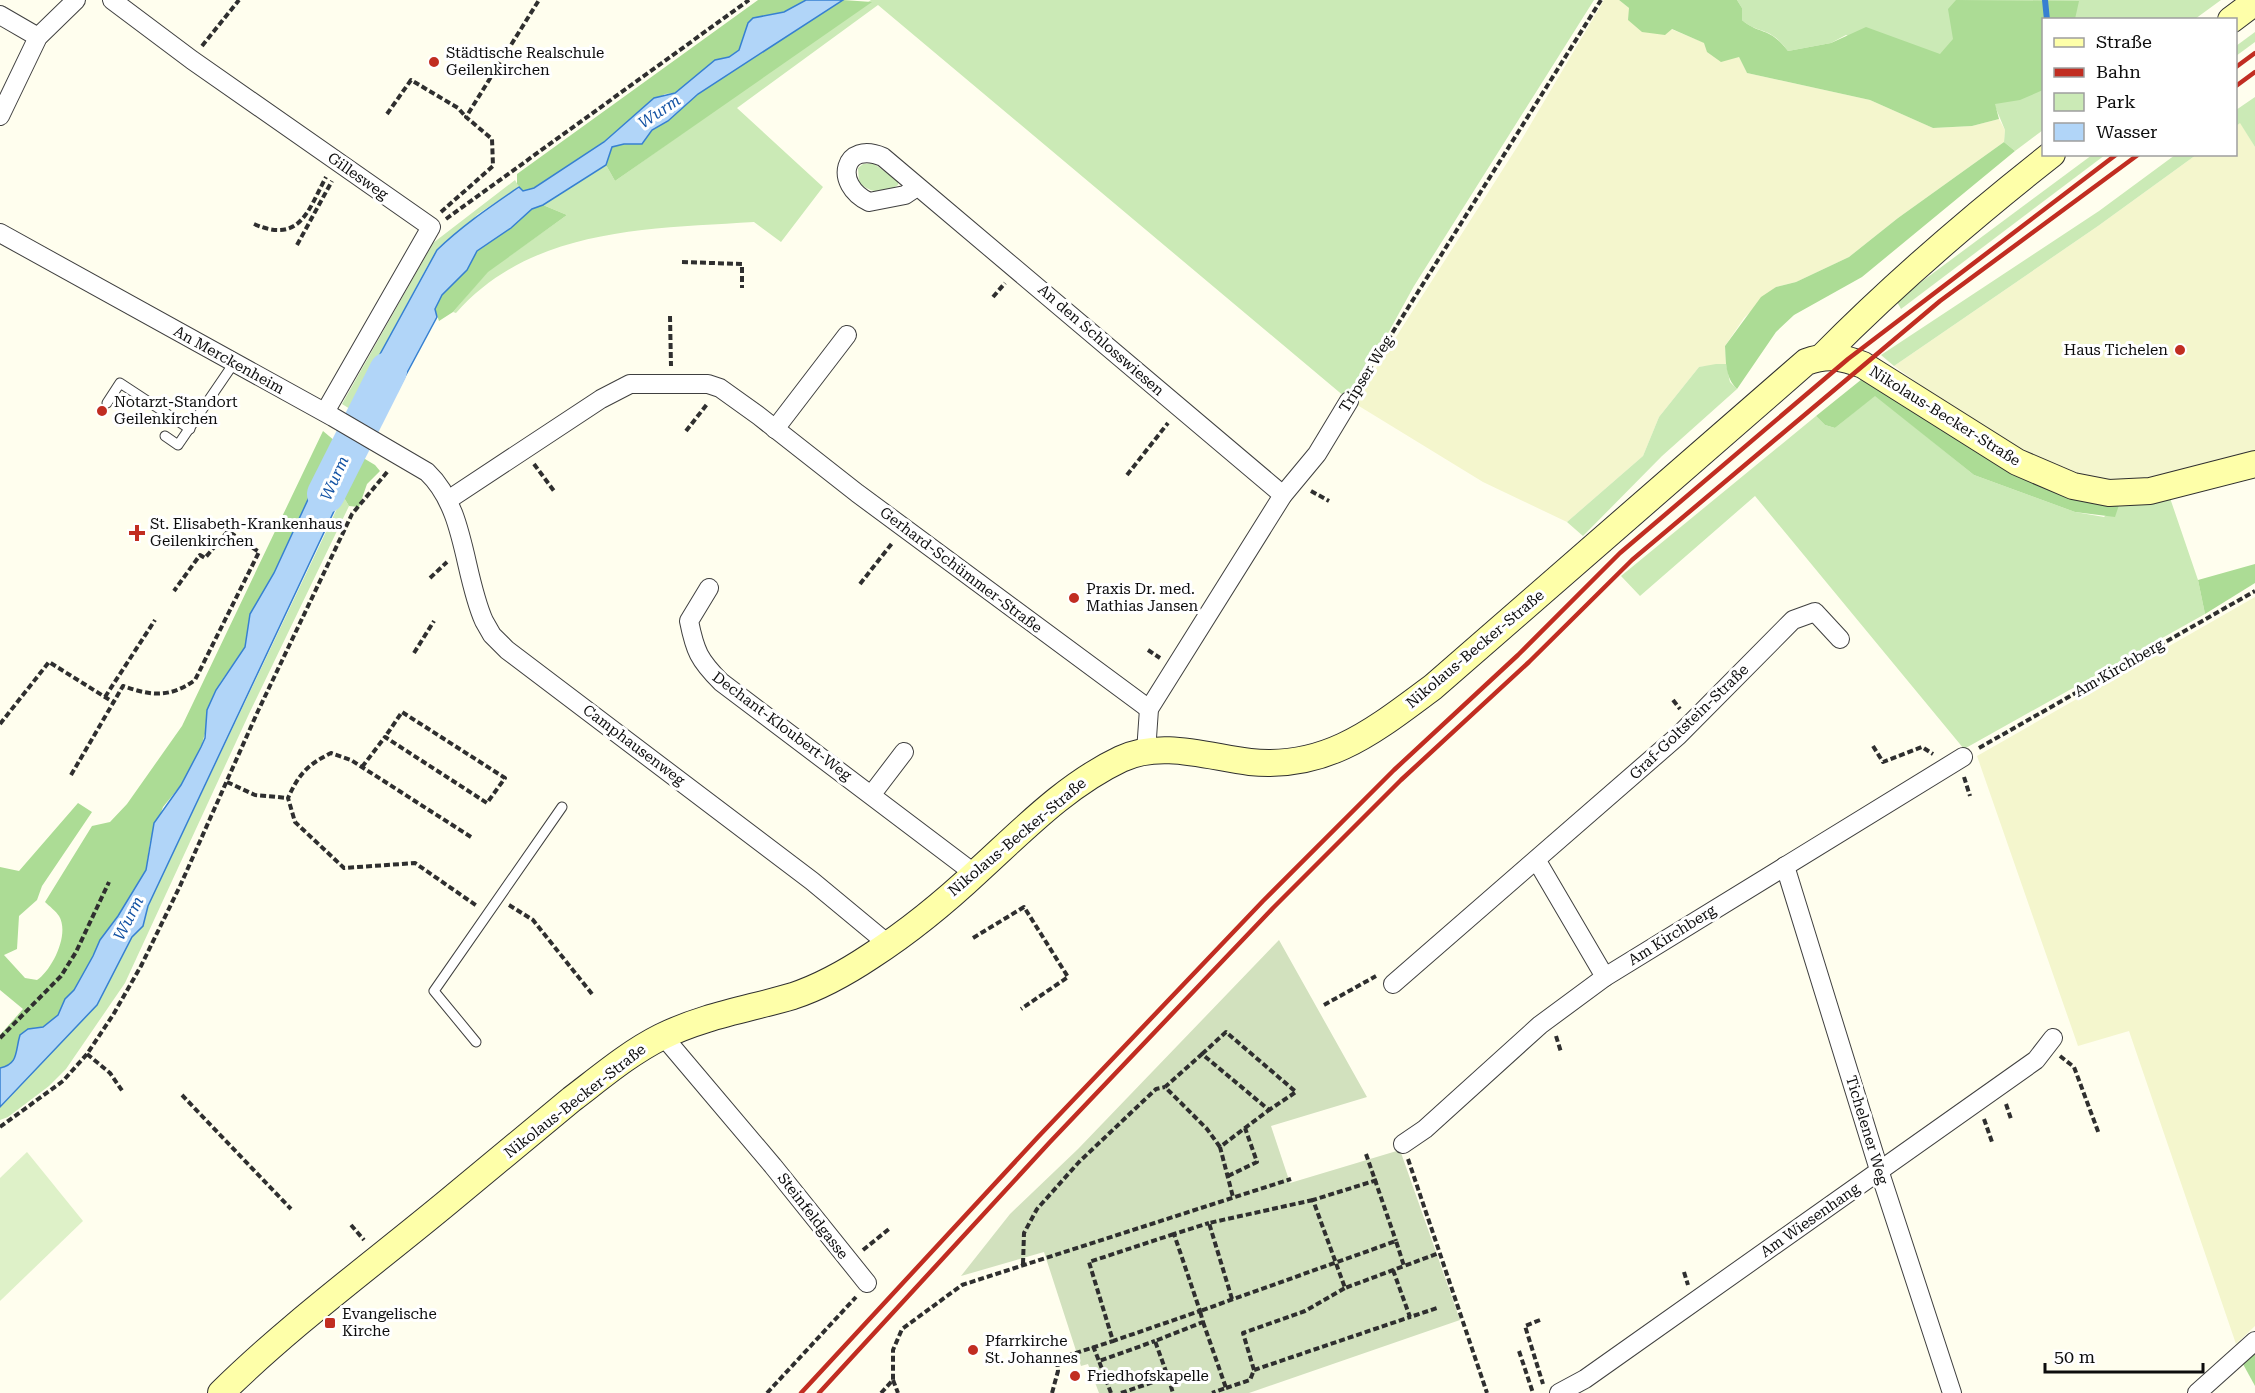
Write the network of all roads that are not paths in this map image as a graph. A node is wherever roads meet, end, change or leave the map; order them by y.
1 (76, 0) edge
2 (112, 0) edge
3 (2255, 2) edge
4 (0, 15) edge
5 (2234, 18) edge
6 (39, 38) junction
7 (0, 116) edge
8 (2050, 156) edge
9 (917, 187) dead end
10 (0, 233) edge
11 (847, 335) dead end
12 (1823, 356) junction
13 (234, 363) junction
14 (1349, 400) road end
15 (107, 403) dead end
16 (329, 414) junction
17 (190, 429) junction
18 (775, 429) junction
19 (165, 436) dead end
20 (2255, 464) edge
21 (1283, 495) junction
22 (448, 500) junction
23 (710, 588) dead end
24 (1840, 639) dead end
25 (1149, 709) junction
26 (904, 752) dead end
27 (1146, 752) junction
28 (1963, 757) dead end
29 (872, 794) junction
30 (561, 807) dead end
31 (1537, 861) junction
32 (1785, 866) junction
33 (975, 874) junction
34 (888, 944) junction
35 (1605, 977) junction
36 (1386, 979) road end
37 (663, 1036) junction
38 (476, 1042) dead end
39 (2049, 1042) road end
40 (1403, 1144) road end
41 (1880, 1173) junction
42 (867, 1283) road end
43 (2255, 1341) edge
44 (221, 1393) edge
45 (1559, 1393) edge
46 (1952, 1393) edge
47 (2198, 1393) edge

1 - 6 street
2 - 16 street, Gillesweg
3 - 5 main road
4 - 6 street
6 - 7 street
8 - 12 main road
9 - 21 street, An den Schlosswiesen
10 - 13 street, An Merckenheim
11 - 18 street
12 - 20 main road, Nikolaus-Becker-Straße
12 - 27 main road, Nikolaus-Becker-Straße
13 - 16 street, An Merckenheim
13 - 17 lane
14 - 21 street, Tripser Weg
15 - 17 lane
16 - 22 street, An Merckenheim
17 - 19 lane
18 - 22 street, Gerhard-Schümmer-Straße
18 - 25 street, Gerhard-Schümmer-Straße
21 - 25 street, Tripser Weg
22 - 34 street, Camphausenweg
23 - 29 street, Dechant-Kloubert-Weg
24 - 31 street, Graf-Goltstein-Straße
25 - 27 street, Tripser Weg
26 - 29 street
27 - 33 main road, Nikolaus-Becker-Straße
28 - 32 street, Am Kirchberg
29 - 33 street, Dechant-Kloubert-Weg
30 - 38 lane
31 - 35 street
31 - 36 street, Graf-Goltstein-Straße
32 - 35 street, Am Kirchberg
32 - 41 street, Tichelener Weg
33 - 34 main road, Nikolaus-Becker-Straße
34 - 37 main road, Nikolaus-Becker-Straße
35 - 40 street, Am Kirchberg
37 - 42 street, Steinfeldgasse
37 - 44 main road, Nikolaus-Becker-Straße
39 - 41 street, Am Wiesenhang
41 - 45 street, Am Wiesenhang
41 - 46 street, Tichelener Weg
43 - 47 street

